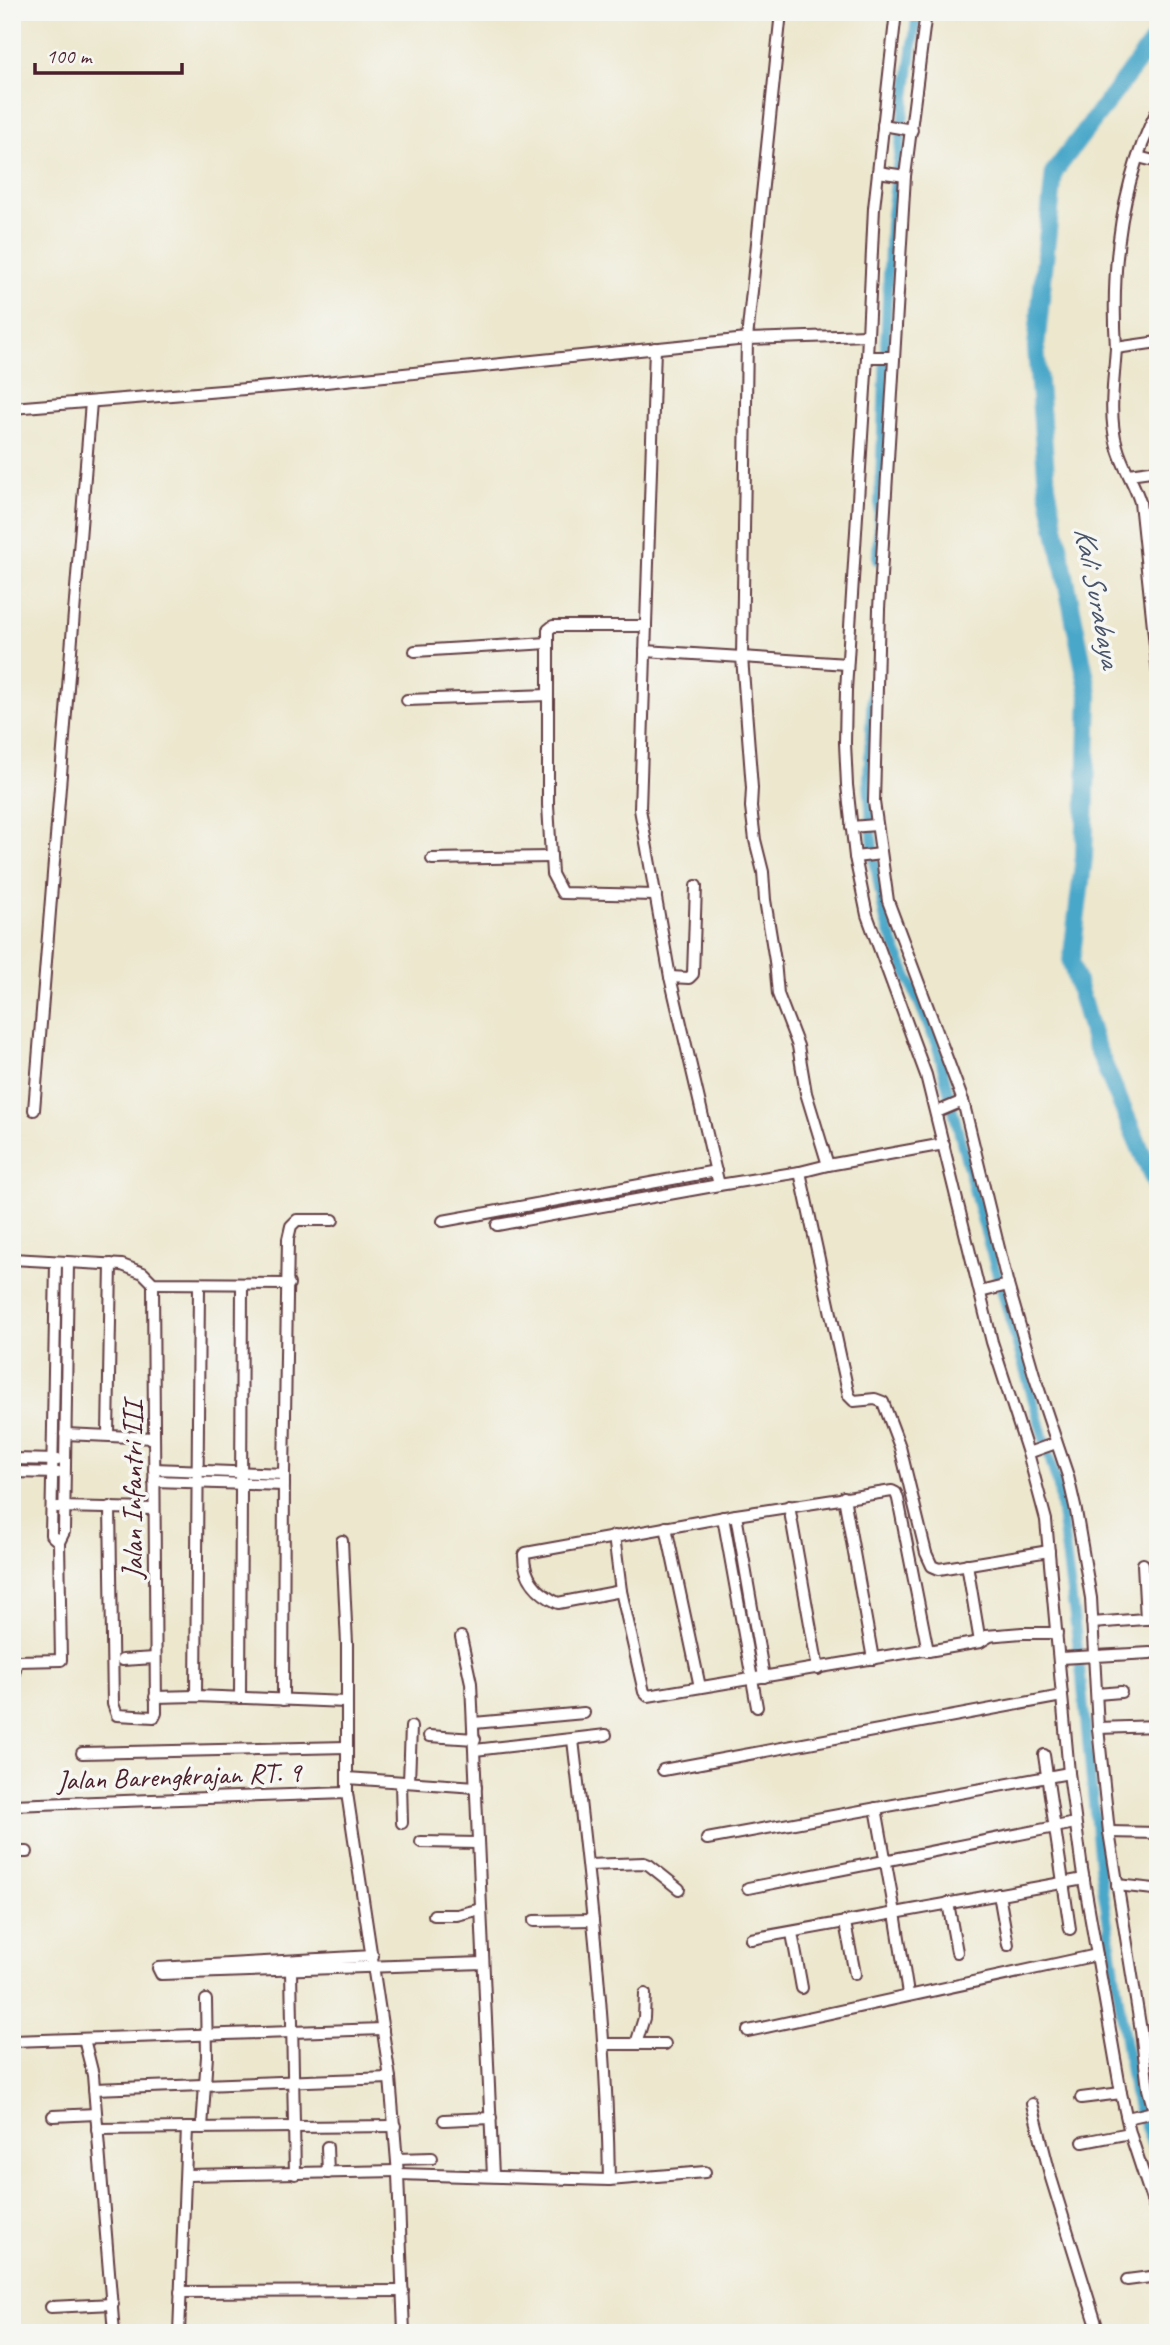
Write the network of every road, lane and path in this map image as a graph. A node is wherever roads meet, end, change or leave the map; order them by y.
1 (781, 12) edge
2 (895, 12) edge
3 (926, 12) edge
4 (1158, 109) edge
5 (887, 125) junction
6 (910, 130) junction
7 (1138, 157) junction
8 (1158, 162) edge
9 (881, 172) junction
10 (903, 176) junction
11 (868, 335) junction
12 (747, 339) junction
13 (1158, 342) edge
14 (655, 348) junction
15 (1116, 348) junction
16 (870, 357) junction
17 (892, 357) junction
18 (91, 402) junction
19 (12, 408) edge
20 (1158, 470) edge
21 (1129, 474) junction
22 (641, 626) junction
23 (548, 643) junction
24 (415, 651) dead end
25 (645, 651) junction
26 (742, 657) junction
27 (847, 664) junction
28 (1158, 674) edge
29 (548, 695) junction
30 (407, 701) dead end
31 (874, 825) junction
32 (853, 827) junction
33 (879, 855) junction
34 (551, 857) junction
35 (859, 857) junction
36 (432, 859) dead end
37 (696, 886) dead end
38 (653, 895) junction
39 (670, 977) junction
40 (961, 1103) junction
41 (34, 1110) dead end
42 (941, 1110) junction
43 (944, 1144) junction
44 (828, 1165) junction
45 (716, 1171) junction
46 (800, 1172) junction
47 (719, 1185) junction
48 (333, 1220) dead end
49 (443, 1221) dead end
50 (497, 1225) dead end
51 (12, 1259) edge
52 (56, 1263) junction
53 (68, 1264) junction
54 (111, 1264) junction
55 (153, 1283) junction
56 (199, 1284) junction
57 (289, 1284) junction
58 (242, 1285) junction
59 (1007, 1285) junction
60 (985, 1291) junction
61 (65, 1434) junction
62 (108, 1435) junction
63 (154, 1438) junction
64 (1054, 1444) junction
65 (1032, 1451) junction
66 (12, 1459) edge
67 (52, 1460) junction
68 (65, 1460) junction
69 (154, 1469) junction
70 (12, 1472) edge
71 (52, 1473) junction
72 (65, 1473) junction
73 (197, 1477) junction
74 (241, 1478) junction
75 (284, 1480) junction
76 (154, 1481) junction
77 (844, 1497) junction
78 (64, 1506) junction
79 (789, 1506) junction
80 (51, 1507) junction
81 (110, 1507) junction
82 (155, 1509) junction
83 (736, 1515) junction
84 (723, 1517) junction
85 (666, 1527) junction
86 (614, 1536) junction
87 (342, 1541) dead end
88 (59, 1542) junction
89 (1049, 1551) junction
90 (967, 1564) junction
91 (1143, 1564) dead end
92 (621, 1591) junction
93 (1152, 1618) edge
94 (1092, 1623) junction
95 (1057, 1633) junction
96 (461, 1637) dead end
97 (983, 1638) junction
98 (926, 1649) junction
99 (1150, 1653) dead end
100 (1093, 1657) junction
101 (155, 1658) junction
102 (873, 1659) junction
103 (122, 1660) dead end
104 (1062, 1662) junction
105 (818, 1669) junction
106 (758, 1678) junction
107 (12, 1681) edge
108 (700, 1687) junction
109 (1121, 1692) dead end
110 (1097, 1695) junction
111 (196, 1696) junction
112 (1062, 1696) junction
113 (155, 1697) junction
114 (240, 1699) junction
115 (283, 1700) junction
116 (346, 1702) junction
117 (757, 1707) dead end
118 (584, 1713) dead end
119 (556, 1717) junction
120 (474, 1723) junction
121 (1158, 1726) edge
122 (411, 1727) dead end
123 (1098, 1728) junction
124 (606, 1735) dead end
125 (429, 1737) dead end
126 (573, 1740) junction
127 (558, 1741) junction
128 (475, 1745) junction
129 (347, 1747) junction
130 (82, 1754) dead end
131 (1044, 1755) dead end
132 (663, 1770) dead end
133 (1069, 1773) junction
134 (1047, 1777) junction
135 (347, 1778) junction
136 (405, 1782) junction
137 (476, 1787) junction
138 (347, 1793) junction
139 (12, 1805) edge
140 (876, 1808) junction
141 (402, 1823) dead end
142 (1075, 1823) junction
143 (1055, 1827) junction
144 (1109, 1832) junction
145 (1158, 1833) edge
146 (707, 1839) dead end
147 (421, 1842) dead end
148 (477, 1843) junction
149 (12, 1852) edge
150 (27, 1852) dead end
151 (885, 1861) junction
152 (588, 1866) junction
153 (1084, 1880) junction
154 (1063, 1883) junction
155 (1117, 1885) junction
156 (748, 1888) dead end
157 (679, 1889) dead end
158 (1154, 1889) dead end
159 (999, 1894) junction
160 (948, 1903) junction
161 (481, 1909) junction
162 (895, 1913) junction
163 (434, 1915) dead end
164 (593, 1920) junction
165 (534, 1921) dead end
166 (845, 1923) junction
167 (1070, 1929) dead end
168 (792, 1933) junction
169 (751, 1939) dead end
170 (1008, 1945) dead end
171 (957, 1952) dead end
172 (1097, 1955) junction
173 (373, 1956) junction
174 (483, 1963) junction
175 (263, 1967) junction
176 (374, 1968) junction
177 (291, 1971) junction
178 (855, 1974) dead end
179 (802, 1988) dead end
180 (645, 1994) dead end
181 (908, 1994) junction
182 (206, 2000) dead end
183 (383, 2029) junction
184 (748, 2031) dead end
185 (293, 2032) junction
186 (207, 2035) junction
187 (84, 2039) junction
188 (12, 2041) edge
189 (604, 2044) junction
190 (636, 2044) junction
191 (665, 2044) dead end
192 (390, 2078) junction
193 (294, 2081) junction
194 (205, 2085) junction
195 (94, 2089) junction
196 (1121, 2092) junction
197 (1081, 2098) dead end
198 (1032, 2104) dead end
199 (1154, 2111) edge
200 (96, 2114) junction
201 (53, 2116) dead end
202 (1130, 2117) junction
203 (491, 2118) junction
204 (444, 2120) dead end
205 (395, 2126) junction
206 (1158, 2126) edge
207 (295, 2127) junction
208 (187, 2128) junction
209 (202, 2128) junction
210 (97, 2129) junction
211 (1130, 2133) junction
212 (1083, 2142) dead end
213 (327, 2147) dead end
214 (432, 2158) dead end
215 (397, 2168) junction
216 (705, 2172) dead end
217 (328, 2173) junction
218 (295, 2174) junction
219 (187, 2175) junction
220 (493, 2176) junction
221 (609, 2180) junction
222 (1158, 2218) edge
223 (1158, 2276) edge
224 (1127, 2280) dead end
225 (403, 2291) junction
226 (180, 2292) junction
227 (113, 2304) junction
228 (51, 2307) dead end
229 (114, 2333) edge
230 (179, 2333) edge
231 (404, 2333) edge
232 (1099, 2333) edge

1 - 12 street
2 - 5 street
3 - 6 street
4 - 7 street
5 - 6 street
5 - 9 street
6 - 10 street
7 - 8 street
7 - 15 street
9 - 10 street
9 - 11 street
10 - 17 street
11 - 12 street
11 - 16 street
12 - 14 street
12 - 26 street
13 - 15 street
14 - 18 street
14 - 22 street
15 - 21 street
16 - 17 street
16 - 27 street
17 - 31 street
18 - 19 street
18 - 41 street
20 - 21 street
21 - 28 street
22 - 23 street
22 - 25 street
23 - 24 street
23 - 29 street
25 - 26 street
25 - 38 street
26 - 27 street
26 - 44 street
27 - 32 street
29 - 30 street
29 - 34 street
31 - 32 street
31 - 33 street
32 - 35 street
33 - 35 street
33 - 40 street
34 - 36 street
34 - 38 street
35 - 42 street
37 - 39 street
38 - 39 street
39 - 45 street
40 - 42 street
40 - 59 street
42 - 43 street
43 - 44 street
43 - 60 street
44 - 46 street
45 - 47 street
45 - 49 street
46 - 47 street
46 - 90 street
47 - 50 street
48 - 57 street
51 - 52 street
52 - 53 street
52 - 67 street
53 - 54 street
53 - 61 street
54 - 55 street
54 - 62 street
55 - 56 street
55 - 63 street, Jalan Infantri III
56 - 58 street
56 - 73 street
57 - 58 street
57 - 75 street
58 - 74 street
59 - 60 street
59 - 64 street
60 - 65 street
61 - 62 street
61 - 68 street
62 - 63 street
63 - 69 street, Jalan Infantri III
64 - 65 street
64 - 94 street
65 - 89 street
66 - 67 street
67 - 68 street
67 - 71 street
68 - 72 street
69 - 73 street
69 - 76 street, Jalan Infantri III
70 - 71 street
71 - 72 street
71 - 80 street
72 - 78 street
73 - 74 street
73 - 76 street
73 - 111 street
74 - 75 street
74 - 114 street
75 - 115 street
76 - 82 street, Jalan Infantri III
77 - 79 street
77 - 98 street
77 - 102 street
78 - 80 street
78 - 81 street
78 - 88 street
79 - 83 street
79 - 105 street
80 - 88 street
81 - 82 street
81 - 113 street
82 - 101 street, Jalan Infantri III
83 - 84 street
83 - 106 street
84 - 85 street
84 - 106 street
85 - 86 street
85 - 108 street
86 - 92 street
86 - 92 street
87 - 116 street
88 - 107 street
89 - 90 street
89 - 95 street
90 - 97 street
91 - 93 street
92 - 108 street
93 - 94 street
94 - 100 street
95 - 97 street
95 - 104 street
96 - 120 street
97 - 98 street
98 - 102 street
99 - 100 street
100 - 104 street
100 - 110 street
101 - 103 street
101 - 113 street, Jalan Infantri III
102 - 105 street
104 - 112 street
105 - 106 street
106 - 108 street
106 - 117 street
109 - 110 street
110 - 123 street
111 - 113 street
111 - 114 street
112 - 132 street
112 - 133 street
114 - 115 street
115 - 116 street
116 - 129 street
118 - 119 street
119 - 120 street
119 - 127 street
120 - 128 street
121 - 123 street
122 - 136 street
123 - 144 street
124 - 126 street
125 - 128 street
126 - 127 street
126 - 152 street
127 - 128 street
128 - 137 street
129 - 130 street
129 - 135 street
131 - 134 street
133 - 134 street
133 - 142 street
134 - 140 street
134 - 143 street
135 - 136 street
135 - 138 street
136 - 137 street
136 - 141 street
137 - 148 street
138 - 139 street, Jalan Barengkrajan RT. 9
138 - 173 street
140 - 146 street
140 - 151 street
142 - 143 street
142 - 153 street
143 - 151 street
143 - 154 street
144 - 145 street
144 - 155 street
147 - 148 street
148 - 161 street
149 - 150 street
151 - 156 street
151 - 162 street
152 - 157 street
152 - 164 street
153 - 154 street
153 - 172 street
154 - 159 street
154 - 167 street
155 - 158 street
155 - 199 street
159 - 160 street
159 - 170 street
160 - 162 street
160 - 171 street
161 - 163 street
161 - 174 street
162 - 166 street
162 - 181 street
164 - 165 street
164 - 189 street
166 - 168 street
166 - 178 street
168 - 169 street
168 - 179 street
172 - 181 street
172 - 196 street
173 - 175 street
173 - 176 street
174 - 176 street
174 - 203 street
175 - 175 street
175 - 177 street
176 - 177 street
176 - 183 street
177 - 185 street
180 - 190 street
181 - 184 street
182 - 186 street
183 - 185 street
183 - 192 street
185 - 186 street
185 - 193 street
186 - 187 street
186 - 194 street
187 - 188 street
187 - 195 street
189 - 190 street
189 - 221 street
190 - 191 street
192 - 193 street
192 - 205 street
193 - 194 street
193 - 207 street
194 - 195 street
194 - 209 street
195 - 200 street
196 - 197 street
196 - 202 street
198 - 232 street
199 - 202 street
199 - 206 street
200 - 201 street
200 - 210 street
202 - 211 street
203 - 204 street
203 - 220 street
205 - 207 street
205 - 215 street
207 - 209 street
207 - 218 street
208 - 209 street
208 - 210 street
208 - 219 street
210 - 227 street
211 - 212 street
211 - 222 street
213 - 217 street
214 - 215 street
215 - 217 street
215 - 220 street
215 - 225 street
216 - 221 street
217 - 218 street
218 - 219 street
219 - 226 street
220 - 221 street
223 - 224 street
225 - 226 street
225 - 231 street
226 - 230 street
227 - 228 street
227 - 229 street

